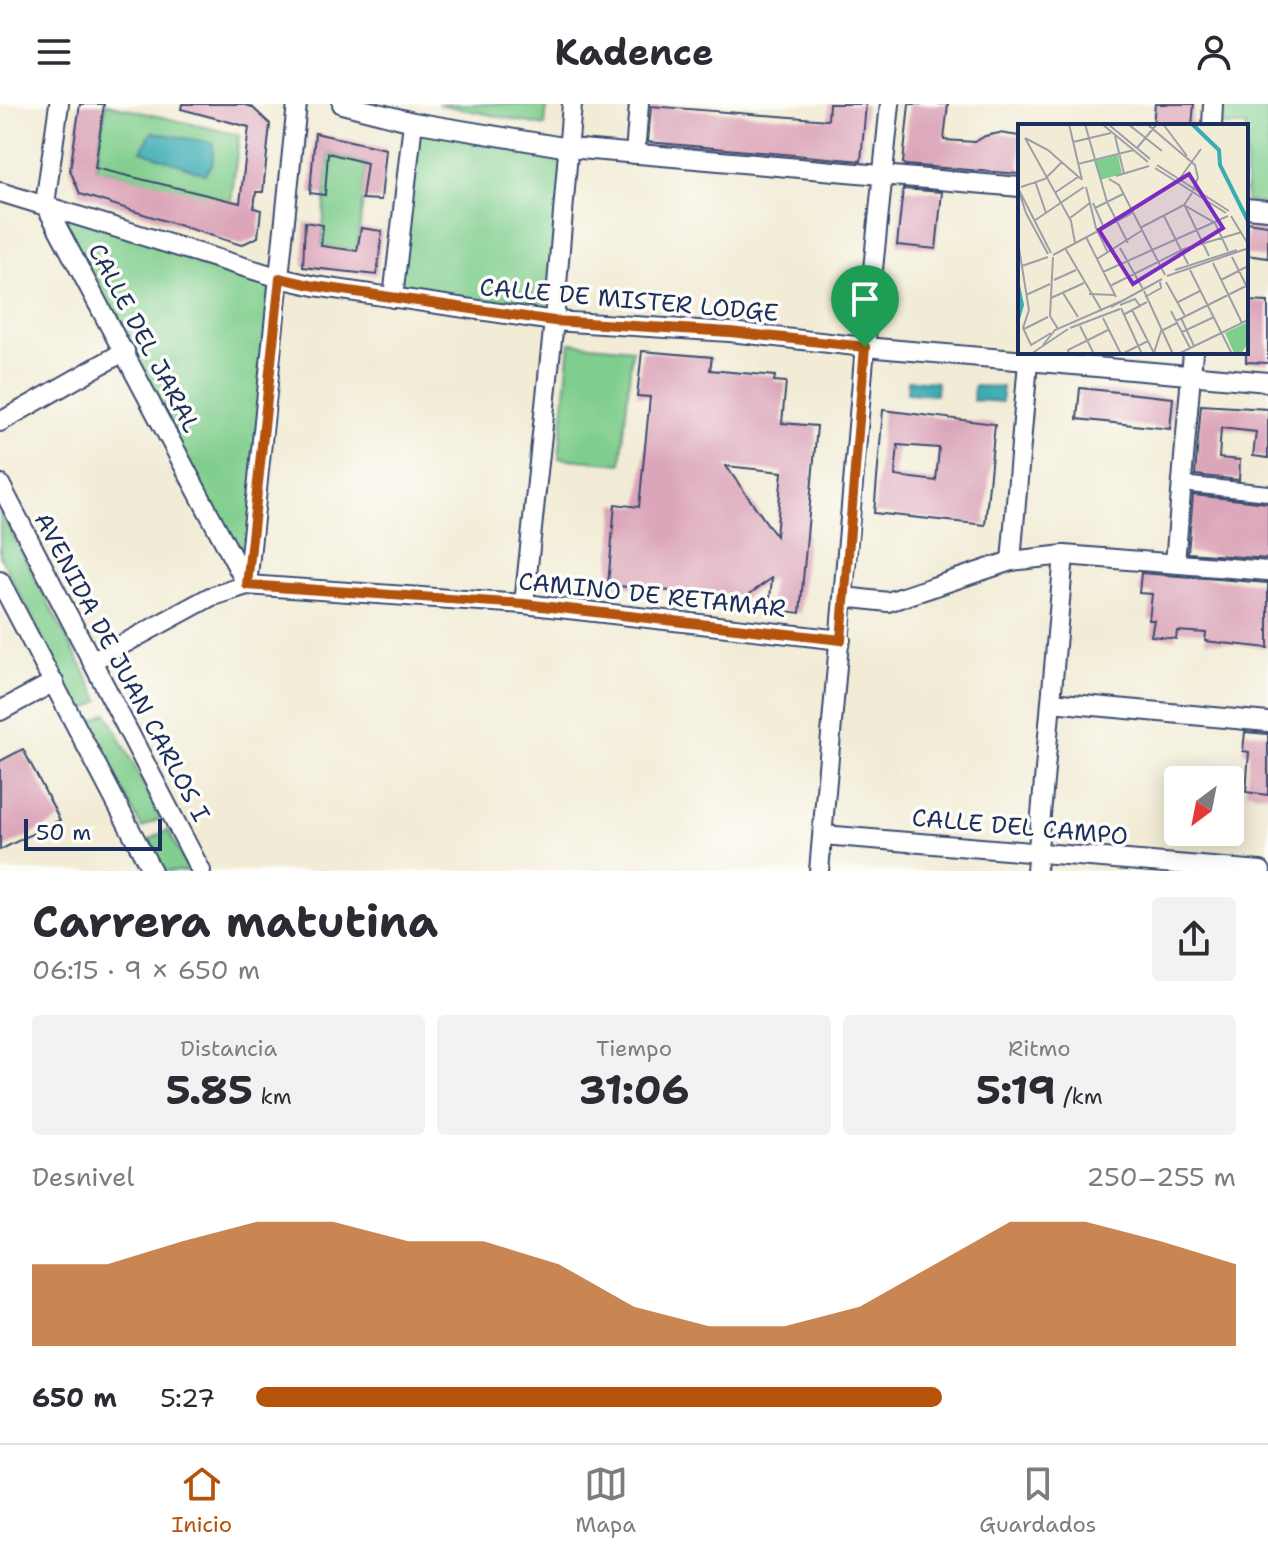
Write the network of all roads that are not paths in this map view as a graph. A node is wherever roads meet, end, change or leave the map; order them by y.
1 (59, 104) edge
2 (297, 104) edge
3 (342, 104) edge
4 (572, 104) edge
5 (639, 104) edge
6 (890, 104) edge
7 (1213, 104) edge
8 (413, 122) junction
9 (1212, 124) edge
10 (569, 148) junction
11 (635, 154) junction
12 (884, 175) junction
13 (1018, 187) edge
14 (0, 192) edge
15 (45, 204) junction
16 (1248, 208) edge
17 (1268, 210) edge
18 (280, 278) junction
19 (393, 298) junction
20 (554, 321) junction
21 (865, 347) junction
22 (125, 351) junction
23 (1193, 354) edge
24 (1028, 362) junction
25 (1190, 377) junction
26 (1268, 382) edge
27 (0, 422) edge
28 (0, 484) edge
29 (1181, 484) junction
30 (1268, 493) edge
31 (1064, 555) junction
32 (1011, 561) junction
33 (1175, 563) junction
34 (1268, 571) edge
35 (0, 581) edge
36 (247, 585) junction
37 (844, 597) junction
38 (524, 604) junction
39 (841, 640) junction
40 (92, 661) junction
41 (54, 682) junction
42 (1051, 702) junction
43 (0, 711) edge
44 (1268, 722) edge
45 (823, 835) junction
46 (1037, 862) edge
47 (1208, 869) edge
48 (152, 871) edge
49 (201, 871) edge
50 (819, 871) edge
51 (1261, 871) edge

1 - 15 street
2 - 18 street
3 - 8 street
4 - 10 street
5 - 11 street
6 - 12 street
7 - 9 street
8 - 10 street
8 - 19 street
10 - 11 street
10 - 20 street
11 - 12 street
12 - 13 street
12 - 21 street
14 - 15 street, CALLE DE MISTER LODGE
15 - 18 street, CALLE DE MISTER LODGE
15 - 22 street, CALLE DEL JARAL
16 - 17 street
18 - 19 street, CALLE DE MISTER LODGE
18 - 36 street
19 - 20 street, CALLE DE MISTER LODGE
20 - 21 street, CALLE DE MISTER LODGE
20 - 38 street
21 - 24 street, CALLE DE MISTER LODGE
21 - 37 street
22 - 27 street
22 - 36 street, CALLE DEL JARAL
23 - 25 street
24 - 25 street, CALLE DE MISTER LODGE
24 - 32 street
25 - 26 street, CALLE DE MISTER LODGE
25 - 29 street
28 - 40 street, AVENIDA DE JUAN CARLOS I
29 - 30 street
29 - 33 street
31 - 32 street
31 - 33 street
31 - 42 street
32 - 37 street
33 - 34 street
35 - 41 street
36 - 38 street, CAMINO DE RETAMAR
36 - 40 street, CAMINO DE RETAMAR
37 - 39 street
38 - 39 street, CAMINO DE RETAMAR
39 - 45 street
40 - 49 street, AVENIDA DE JUAN CARLOS I
41 - 43 street
41 - 48 street
42 - 44 street
42 - 46 street
45 - 46 street, CALLE DEL CAMPO
45 - 50 street
46 - 47 street, CALLE DEL CAMPO
47 - 51 street, CALLE DEL CAMPO

